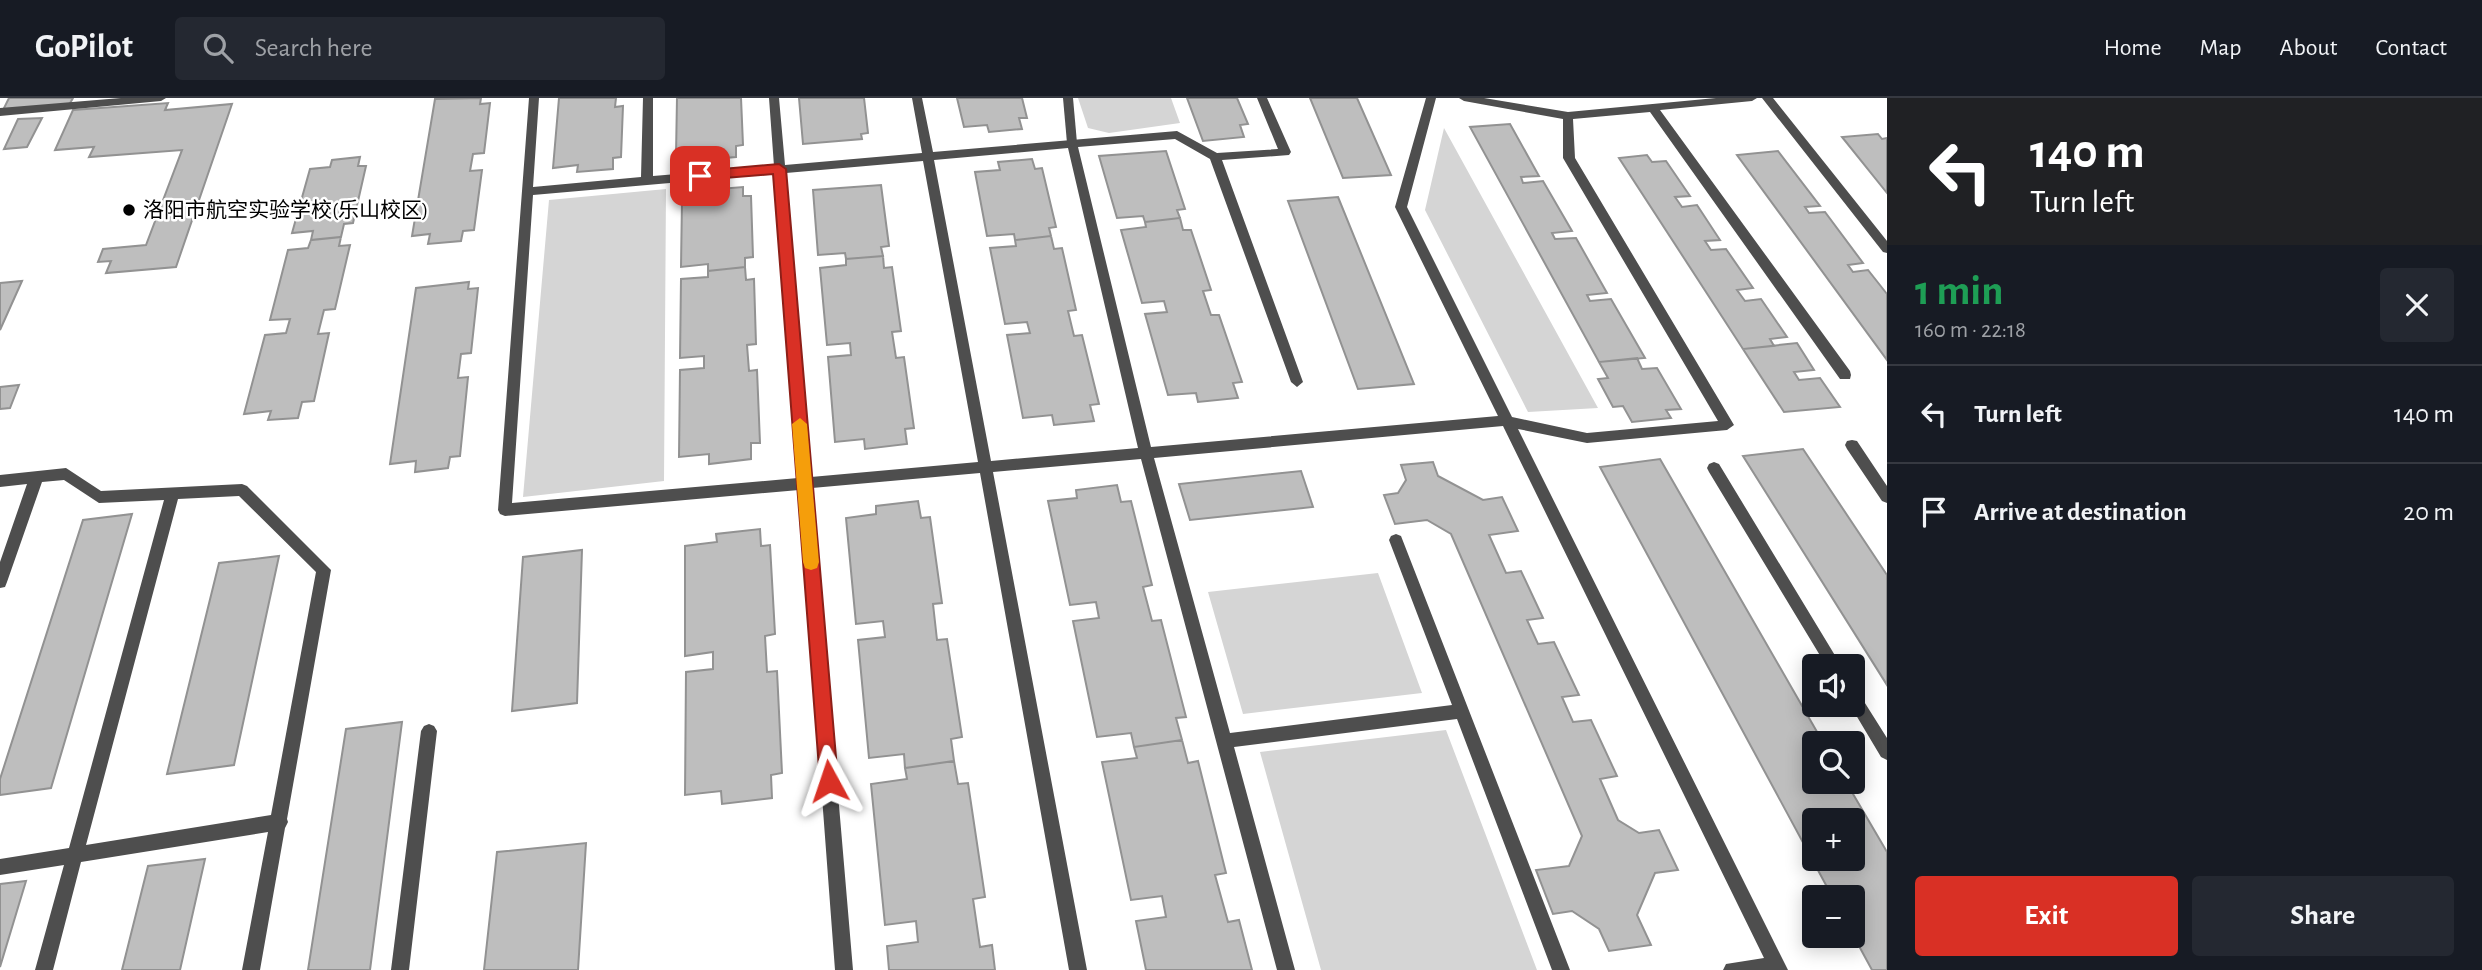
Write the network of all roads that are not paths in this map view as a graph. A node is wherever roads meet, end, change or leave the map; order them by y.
1 (161, 98) edge
2 (534, 98) edge
3 (648, 98) edge
4 (774, 98) edge
5 (917, 98) edge
6 (1068, 98) edge
7 (1262, 98) edge
8 (1432, 98) edge
9 (1464, 98) edge
10 (1752, 98) edge
11 (1766, 98) edge
12 (1702, 100) edge
13 (93, 101) edge
14 (1653, 108) junction
15 (0, 112) edge
16 (1568, 116) junction
17 (1072, 143) junction
18 (927, 156) junction
19 (1215, 157) junction
20 (779, 169) junction
21 (647, 181) junction
22 (528, 191) junction
23 (1887, 249) edge
24 (1845, 375) dead end
25 (1297, 382) dead end
26 (1504, 421) junction
27 (1852, 445) dead end
28 (1146, 453) junction
29 (985, 468) junction
30 (1714, 468) dead end
31 (37, 476) junction
32 (0, 481) edge
33 (805, 484) junction
34 (172, 494) junction
35 (1887, 497) edge
36 (1396, 540) dead end
37 (0, 582) edge
38 (1827, 654) edge
39 (1462, 711) junction
40 (1865, 716) edge
41 (429, 731) dead end
42 (1224, 741) junction
43 (1887, 752) edge
44 (280, 822) junction
45 (75, 855) junction
46 (0, 867) edge
47 (1777, 967) edge
48 (44, 970) edge
49 (251, 970) edge
50 (400, 970) edge
51 (844, 970) edge
52 (1078, 970) edge
53 (1286, 970) edge
54 (1560, 970) edge
55 (1732, 970) edge

1 - 13 street
2 - 22 street
3 - 21 street
4 - 20 street
5 - 18 street
6 - 17 street
7 - 19 street
8 - 26 street
9 - 16 street
10 - 12 street
11 - 23 street
12 - 14 street
13 - 15 street
14 - 16 street
14 - 24 street
16 - 26 street
17 - 18 street
17 - 19 street
17 - 28 street
18 - 20 street
18 - 29 street
19 - 25 street
20 - 21 street
20 - 33 street
21 - 22 street
22 - 33 street
26 - 28 street
26 - 47 street
27 - 35 street
28 - 29 street
28 - 42 street
29 - 33 street
29 - 52 street
30 - 38 street
31 - 32 street
31 - 34 street
31 - 37 street
33 - 51 street
34 - 44 street
34 - 45 street
36 - 39 street
39 - 42 street
39 - 54 street
40 - 43 street
41 - 50 street
42 - 53 street
44 - 45 street
44 - 49 street
45 - 46 street
45 - 48 street
47 - 55 street

